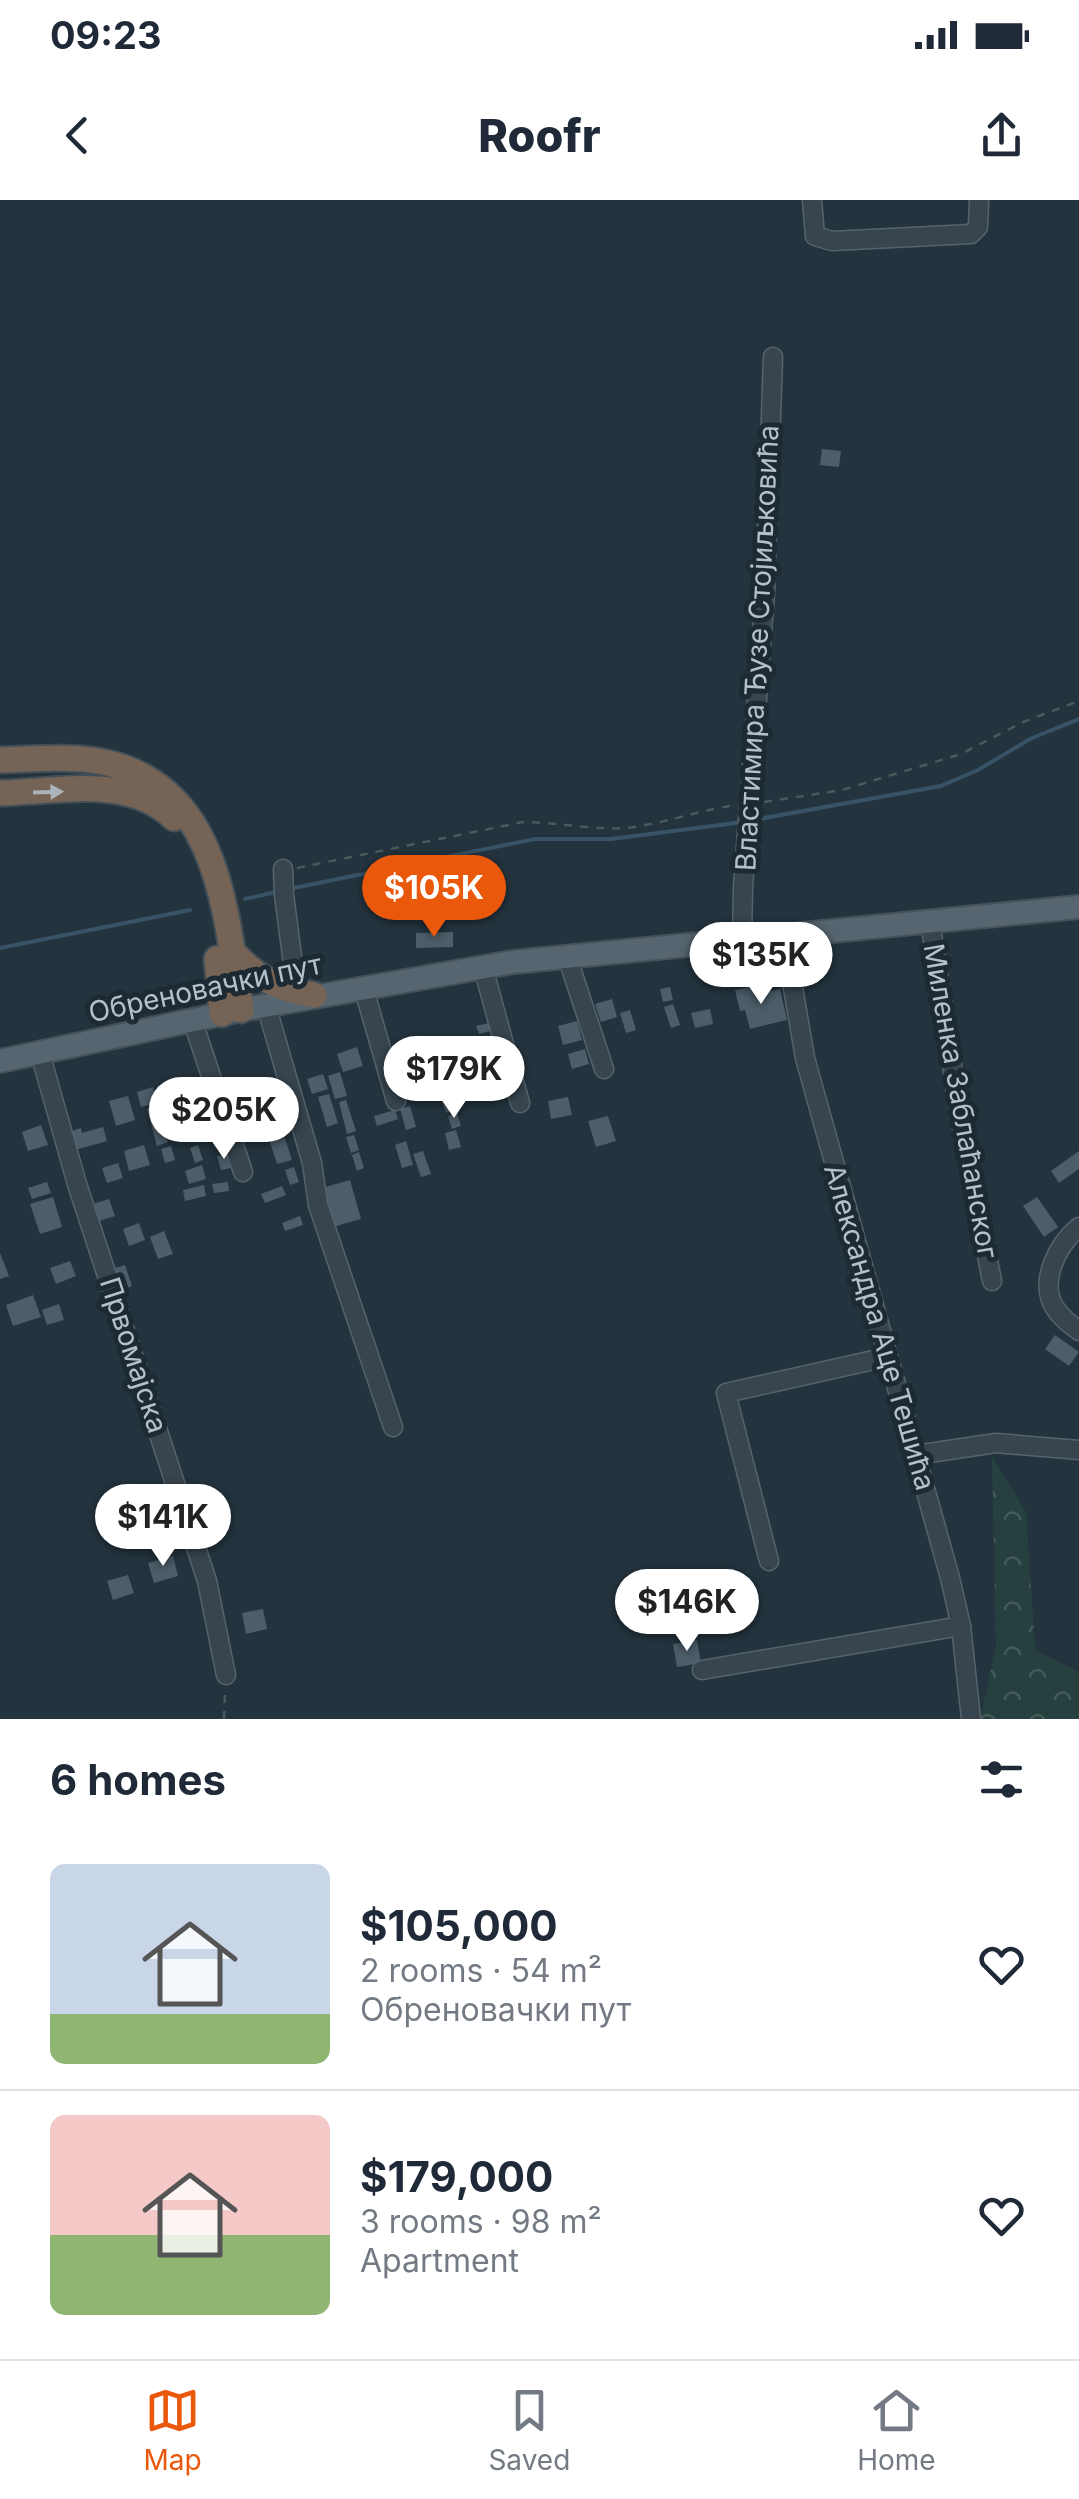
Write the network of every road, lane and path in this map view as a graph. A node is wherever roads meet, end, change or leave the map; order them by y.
1 (812, 200) edge
2 (978, 200) edge
3 (773, 357) dead end
4 (1079, 701) edge
5 (0, 760) edge
6 (0, 793) edge
7 (750, 804) junction
8 (284, 882) joint
9 (1079, 907) edge
10 (930, 920) junction
11 (784, 936) junction
12 (742, 938) junction
13 (231, 950) junction
14 (567, 956) junction
15 (483, 967) junction
16 (363, 986) junction
17 (304, 994) junction
18 (243, 1009) junction
19 (192, 1020) junction
20 (40, 1053) junction
21 (0, 1061) edge
22 (604, 1069) dead end
23 (396, 1101) dead end
24 (520, 1103) dead end
25 (243, 1172) dead end
26 (1079, 1227) edge
27 (992, 1281) dead end
28 (1079, 1331) edge
29 (888, 1357) junction
30 (393, 1427) dead end
31 (1079, 1450) edge
32 (916, 1455) junction
33 (769, 1561) dead end
34 (961, 1626) junction
35 (702, 1670) dead end
36 (226, 1675) joint
37 (224, 1719) edge
38 (971, 1719) edge

1 - 2 street
3 - 7 street, Властимира Ђузе Стојиљковића
4 - 7 path
5 - 13 highway
6 -> 18 highway
7 - 8 path
7 - 12 street, Властимира Ђузе Стојиљковића
8 - 17 street
9 - 10 main road, Обреновачки пут
10 - 11 main road, Обреновачки пут
10 - 27 street, Миленка Заблаћанског
11 - 12 main road, Обреновачки пут
11 - 29 street, Александра Аце Тешића
12 - 14 main road, Обреновачки пут
13 - 17 highway
13 - 18 highway
14 - 15 main road, Обреновачки пут
14 - 22 street
15 - 16 main road, Обреновачки пут
15 - 24 street
16 - 17 main road, Обреновачки пут
16 - 23 street
17 - 18 main road, Обреновачки пут
18 - 19 main road, Обреновачки пут
18 - 30 street
19 - 20 main road, Обреновачки пут
19 - 25 street
20 - 21 main road, Обреновачки пут
20 - 36 street, Првомајска
26 - 28 street
29 - 32 street, Александра Аце Тешића
29 - 33 street
31 - 32 street
32 - 34 street, Александра Аце Тешића
34 - 35 street
34 - 38 street, Александра Аце Тешића
36 - 37 path

